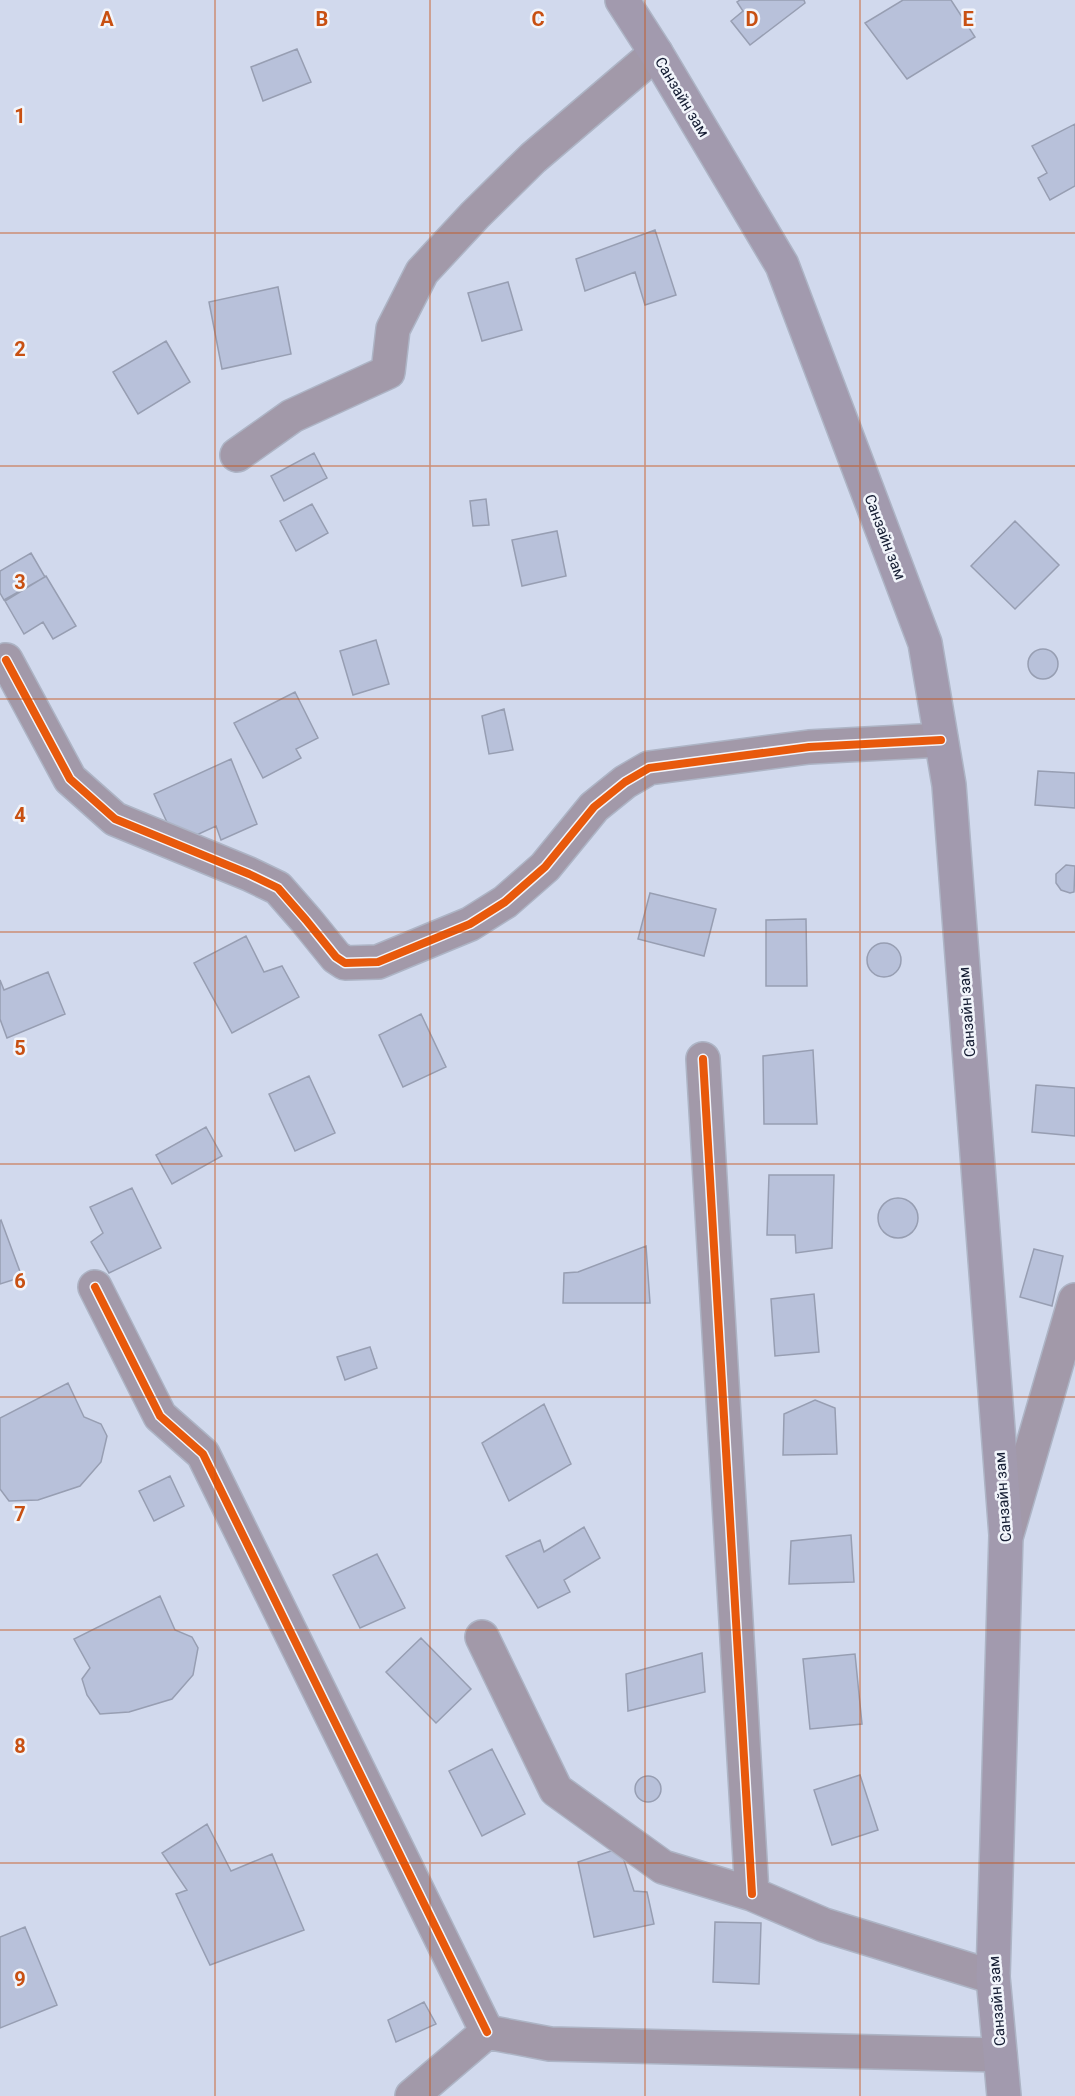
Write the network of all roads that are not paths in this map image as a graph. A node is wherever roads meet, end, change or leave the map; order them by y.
1 (622, 0) edge
2 (656, 53) junction
3 (237, 455) dead end
4 (6, 660) dead end
5 (941, 740) junction
6 (703, 1059) dead end
7 (95, 1287) dead end
8 (1075, 1300) edge
9 (1006, 1535) junction
10 (482, 1637) dead end
11 (752, 1894) junction
12 (993, 1977) junction
13 (487, 2032) junction
14 (1000, 2055) junction
15 (412, 2096) edge
16 (1004, 2096) edge

1 - 2 main road, Санзайн зам
2 - 3 street
2 - 5 main road, Санзайн зам
4 - 5 street
5 - 9 main road, Санзайн зам
6 - 11 street
7 - 13 street
8 - 9 street
9 - 12 main road, Санзайн зам
10 - 11 street
11 - 12 street
12 - 14 main road, Санзайн зам
13 - 14 street
13 - 15 street
14 - 16 main road, Санзайн зам

